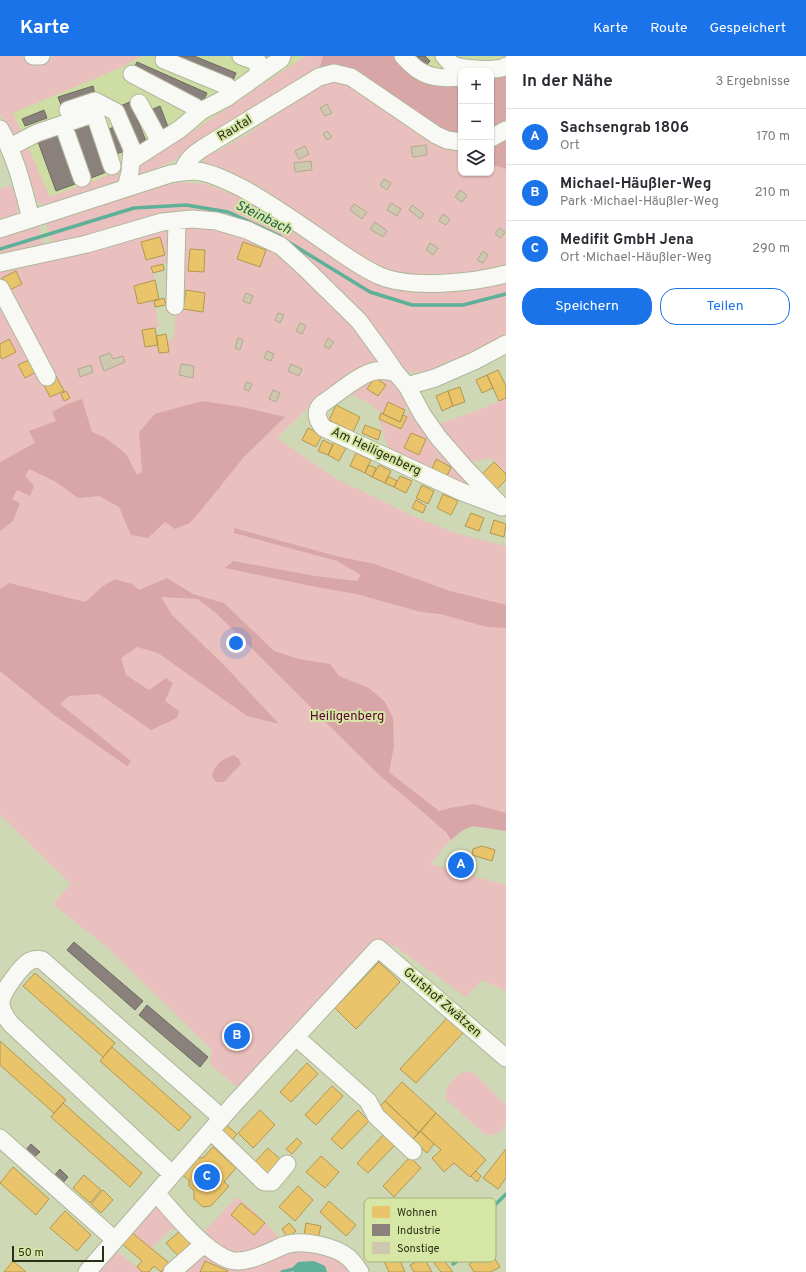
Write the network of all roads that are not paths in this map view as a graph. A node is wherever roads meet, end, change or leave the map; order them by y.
1 (33, 56) edge
2 (41, 56) edge
3 (241, 56) edge
4 (282, 56) edge
5 (403, 56) edge
6 (444, 56) edge
7 (164, 60) dead end
8 (471, 68) edge
9 (132, 74) dead end
10 (258, 74) junction
11 (458, 77) edge
12 (233, 92) junction
13 (139, 103) dead end
14 (198, 114) junction
15 (66, 117) junction
16 (0, 129) edge
17 (506, 130) edge
18 (494, 136) edge
19 (160, 142) junction
20 (458, 142) edge
21 (10, 147) junction
22 (132, 160) junction
23 (112, 166) dead end
24 (183, 171) junction
25 (82, 178) dead end
26 (126, 188) junction
27 (31, 219) junction
28 (177, 220) junction
29 (0, 229) edge
30 (0, 263) edge
31 (506, 274) edge
32 (0, 288) edge
33 (175, 306) dead end
34 (0, 312) edge
35 (15, 339) dead end
36 (506, 344) edge
37 (396, 373) junction
38 (47, 376) dead end
39 (407, 386) junction
40 (504, 507) edge
41 (296, 1037) junction
42 (506, 1058) edge
43 (222, 1118) junction
44 (211, 1131) junction
45 (0, 1138) edge
46 (413, 1151) dead end
47 (287, 1164) dead end
48 (172, 1174) junction
49 (156, 1193) junction
50 (115, 1240) junction
51 (204, 1244) junction
52 (87, 1272) edge
53 (172, 1272) edge
54 (360, 1272) edge

1 - 2 street
3 - 10 street
4 - 10 street
5 - 11 street
6 - 8 street
7 - 12 street
9 - 14 street
10 - 12 street
12 - 14 street
13 - 19 street
14 - 19 street
15 - 21 street
15 - 22 street
15 - 23 street
15 - 25 street
16 - 21 street
17 - 18 street
19 - 22 street
20 - 24 street, Rautal
21 - 27 street
22 - 26 street
24 - 26 street
24 - 31 street
26 - 27 street
27 - 29 street
28 - 30 street
28 - 33 street
28 - 37 street
32 - 38 street
34 - 35 street
36 - 39 street
37 - 39 street, Am Heiligenberg
37 - 40 street, Am Heiligenberg
39 - 40 street, Am Heiligenberg
41 - 42 street, Gutshof Zwätzen
41 - 43 street
41 - 46 street
43 - 44 street
43 - 48 street
44 - 47 street
44 - 48 street
45 - 50 street
48 - 49 street
49 - 50 street
49 - 51 street
50 - 52 street
51 - 53 street
51 - 54 street

